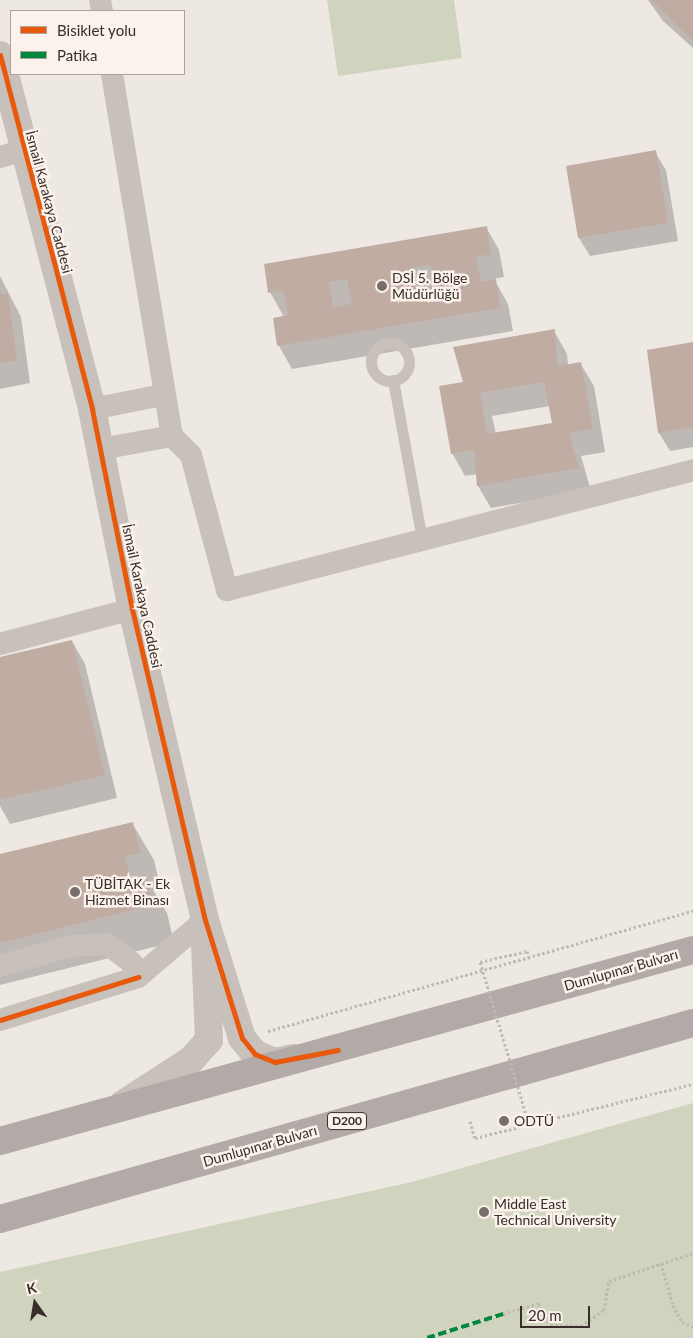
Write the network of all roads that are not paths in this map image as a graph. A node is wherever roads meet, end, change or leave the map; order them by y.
1 (0, 55) edge
2 (112, 75) edge
3 (12, 154) edge
4 (393, 380) dead end
5 (163, 395) junction
6 (92, 409) junction
7 (172, 436) junction
8 (101, 449) junction
9 (693, 470) edge
10 (422, 540) junction
11 (132, 609) junction
12 (0, 644) edge
13 (204, 920) junction
14 (693, 950) edge
15 (0, 966) edge
16 (138, 977) junction
17 (0, 1020) edge
18 (693, 1023) edge
19 (338, 1050) junction
20 (115, 1109) junction
21 (0, 1141) edge
22 (0, 1219) edge

1 - 3 street, İsmail Karakaya Caddesi
2 - 5 street
3 - 6 street, İsmail Karakaya Caddesi
4 - 10 lane
5 - 6 street
5 - 7 street
6 - 8 street, İsmail Karakaya Caddesi
7 - 8 street
7 - 10 street
8 - 11 street, İsmail Karakaya Caddesi
9 - 10 street
11 - 12 street
11 - 13 street, İsmail Karakaya Caddesi
13 - 16 street
13 - 19 street, İsmail Karakaya Caddesi
13 - 20 street, İsmail Karakaya Caddesi
14 - 19 highway, Dumlupınar Bulvarı
15 - 16 street
16 - 17 street
18 - 22 highway, Dumlupınar Bulvarı / D200
19 - 20 highway, Dumlupınar Bulvarı
20 - 21 highway, Dumlupınar Bulvarı

